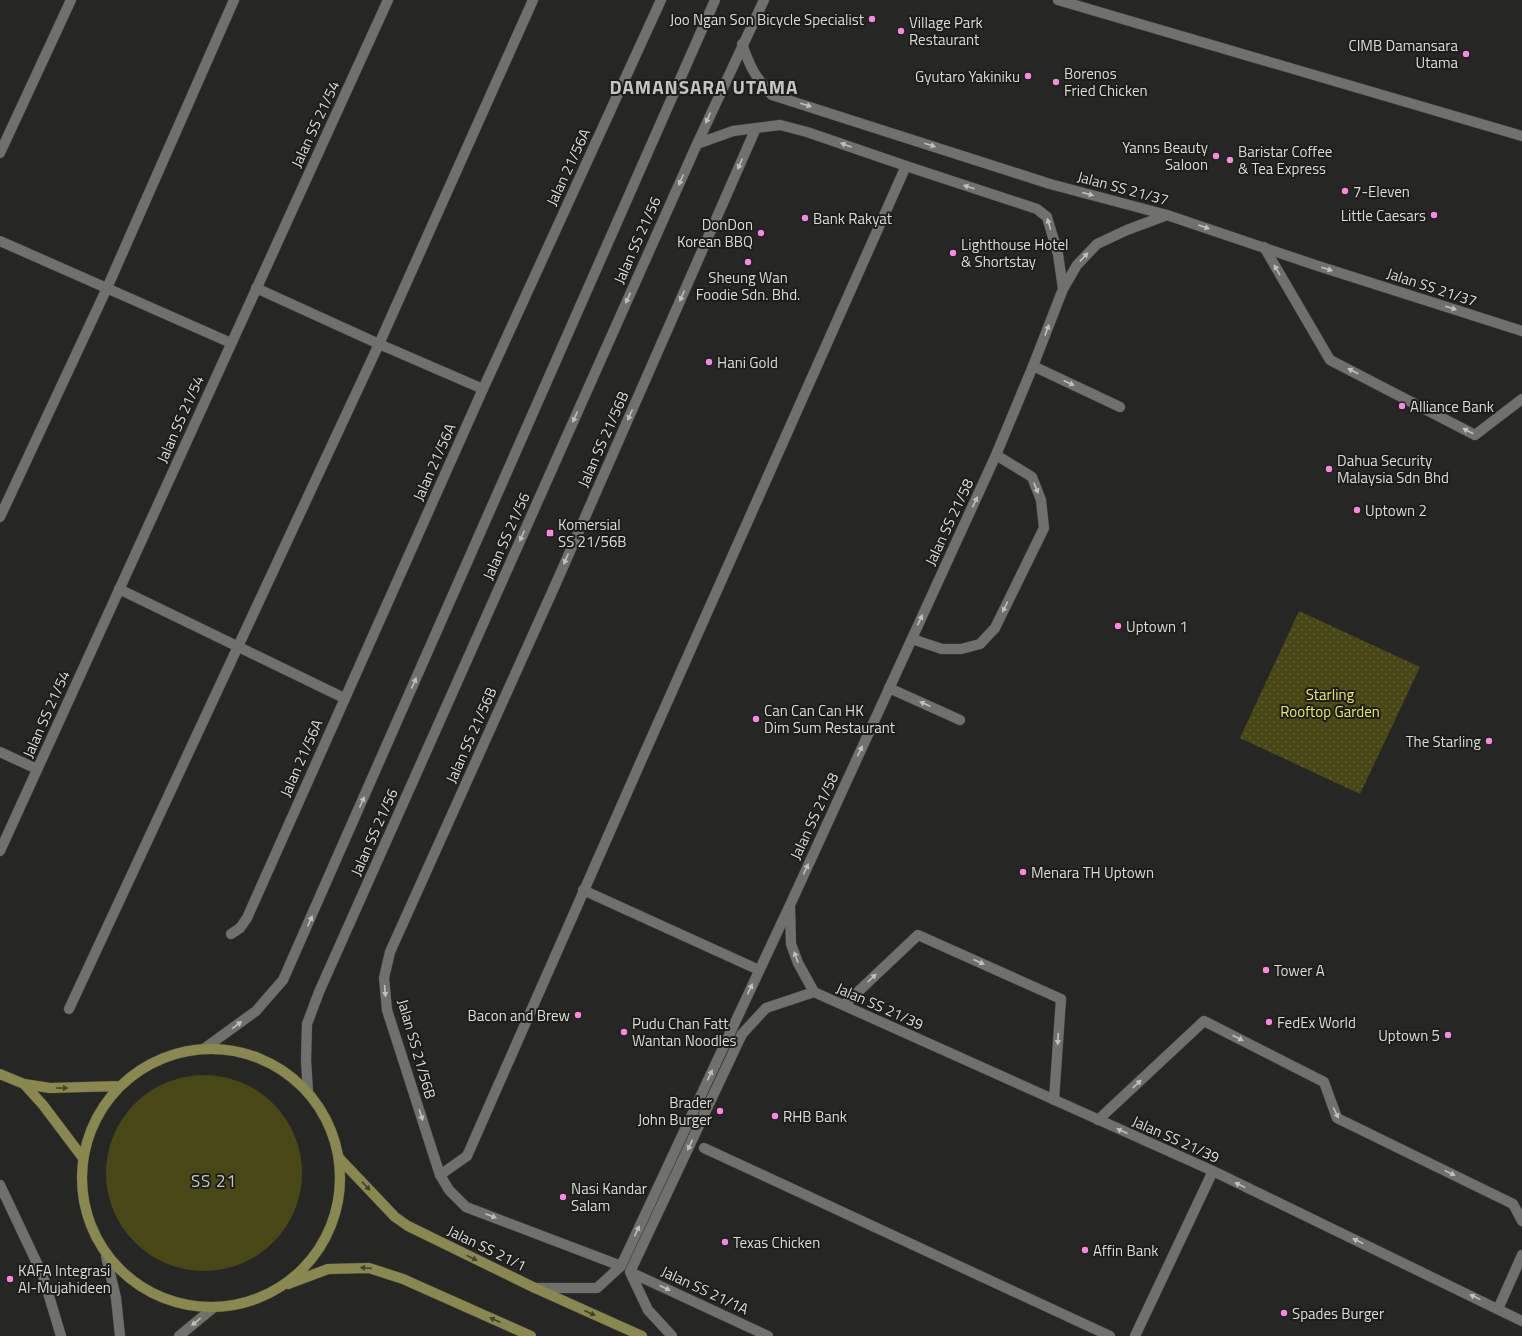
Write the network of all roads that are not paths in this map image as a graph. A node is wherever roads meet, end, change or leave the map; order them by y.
1 (71, 0) edge
2 (234, 0) edge
3 (388, 0) edge
4 (533, 0) edge
5 (661, 0) edge
6 (715, 0) edge
7 (764, 0) edge
8 (1058, 0) edge
9 (742, 44) junction
10 (756, 128) junction
11 (1522, 136) edge
12 (697, 144) junction
13 (0, 153) edge
14 (906, 166) junction
15 (1167, 215) junction
16 (0, 241) edge
17 (1264, 247) junction
18 (107, 288) junction
19 (256, 288) junction
20 (1063, 289) junction
21 (1522, 331) edge
22 (231, 343) junction
23 (379, 344) junction
24 (1033, 366) junction
25 (483, 389) junction
26 (1522, 398) edge
27 (1120, 407) dead end
28 (996, 455) junction
29 (0, 517) edge
30 (119, 589) junction
31 (912, 639) junction
32 (237, 647) junction
33 (889, 688) junction
34 (344, 698) junction
35 (960, 720) dead end
36 (0, 752) edge
37 (37, 769) junction
38 (0, 851) edge
39 (583, 890) junction
40 (790, 905) junction
41 (231, 934) dead end
42 (759, 970) junction
43 (814, 992) junction
44 (844, 1005) junction
45 (69, 1009) dead end
46 (206, 1048) junction
47 (0, 1074) edge
48 (24, 1084) junction
49 (120, 1086) junction
50 (308, 1092) junction
51 (1054, 1100) junction
52 (1098, 1120) junction
53 (704, 1148) dead end
54 (83, 1158) junction
55 (339, 1158) junction
56 (1213, 1171) junction
57 (440, 1175) junction
58 (0, 1185) edge
59 (1522, 1221) edge
60 (106, 1256) junction
61 (1522, 1256) edge
62 (621, 1266) junction
63 (630, 1272) junction
64 (283, 1286) junction
65 (535, 1288) junction
66 (212, 1308) junction
67 (1498, 1309) junction
68 (1522, 1321) edge
69 (61, 1336) edge
70 (120, 1336) edge
71 (179, 1336) edge
72 (531, 1336) edge
73 (642, 1336) edge
74 (672, 1336) edge
75 (768, 1336) edge
76 (1110, 1336) edge
77 (1135, 1336) edge

1 - 13 street
2 - 18 street
3 - 19 street, Jalan SS 21/54
4 - 23 street
5 - 25 street, Jalan 21/56A
46 -> 6 street, Jalan SS 21/56
7 - 9 street, Jalan SS 21/56
8 - 11 street
9 -> 12 street, Jalan SS 21/56
9 -> 15 street, Jalan SS 21/37
10 - 12 street
14 -> 10 street
10 -> 57 street, Jalan SS 21/56B
12 -> 50 street, Jalan SS 21/56
20 -> 14 street, Jalan SS 21/58
14 - 39 street
15 -> 17 street, Jalan SS 21/37
20 -> 15 street, Jalan SS 21/58
16 - 18 street
17 -> 21 street, Jalan SS 21/37
26 -> 17 street
18 - 22 street
18 - 29 street
19 - 22 street, Jalan SS 21/54
19 - 23 street
24 -> 20 street, Jalan SS 21/58
22 - 30 street, Jalan SS 21/54
23 - 25 street
23 - 32 street
24 -> 27 street
24 - 28 street, Jalan SS 21/58
25 - 34 street, Jalan 21/56A
31 -> 28 street, Jalan SS 21/58
28 -> 31 street
30 - 32 street
30 - 37 street, Jalan SS 21/54
31 - 33 street, Jalan SS 21/58
32 - 34 street
32 - 45 street
35 -> 33 street
40 -> 33 street, Jalan SS 21/58
34 - 41 street, Jalan 21/56A
36 - 37 street
37 - 38 street, Jalan SS 21/54
39 - 42 street
39 - 57 street
40 - 42 street, Jalan SS 21/58
43 -> 40 street, Jalan SS 21/39
62 -> 42 street, Jalan SS 21/58
43 - 44 street, Jalan SS 21/39
43 -> 63 street, Jalan SS 21/39
44 - 51 street, Jalan SS 21/39
44 -> 51 street
46 - 49 street
46 - 50 street
47 - 48 street
48 -> 49 street
48 - 54 street
49 - 54 street
50 - 55 street
51 - 52 street, Jalan SS 21/39
56 -> 52 street, Jalan SS 21/39
52 -> 59 street
53 - 76 street
54 - 60 street
55 - 64 street
55 -> 65 street, Jalan SS 21/1
67 -> 56 street, Jalan SS 21/39
56 - 77 street
57 -> 62 street, Jalan SS 21/56B
58 - 69 street
60 - 66 street
60 - 70 street
61 - 67 street
62 - 65 street, Jalan SS 21/58
63 - 74 street
63 -> 75 street, Jalan SS 21/1A
64 - 66 street
72 -> 64 street
65 -> 73 street, Jalan SS 21/1
66 -> 71 street
67 - 68 street, Jalan SS 21/39

